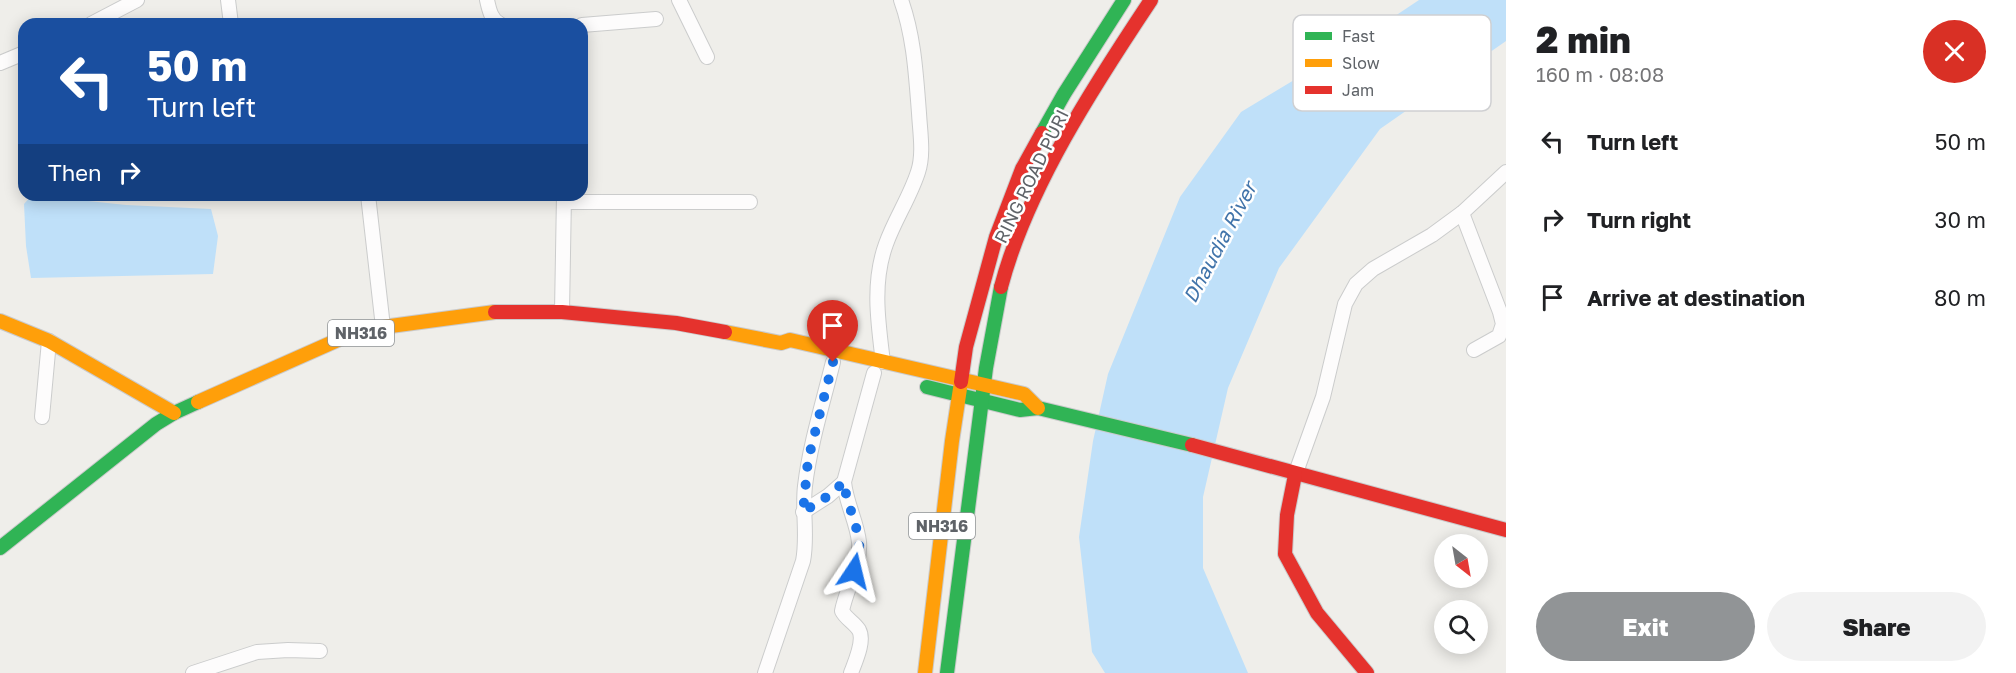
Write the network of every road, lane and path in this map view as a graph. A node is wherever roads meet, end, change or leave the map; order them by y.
1 (137, 0) edge
2 (228, 0) edge
3 (487, 0) edge
4 (679, 0) edge
5 (901, 0) edge
6 (1124, 0) edge
7 (1151, 0) edge
8 (102, 18) edge
9 (230, 18) edge
10 (493, 18) edge
11 (656, 19) dead end
12 (588, 25) edge
13 (18, 56) edge
14 (707, 57) dead end
15 (0, 63) edge
16 (1506, 172) edge
17 (588, 199) edge
18 (369, 201) edge
19 (564, 201) edge
20 (750, 202) dead end
21 (1462, 213) junction
22 (562, 312) junction
23 (0, 321) edge
24 (383, 327) junction
25 (992, 339) junction
26 (49, 341) junction
27 (781, 343) junction
28 (966, 347) junction
29 (1474, 350) dead end
30 (1000, 361) dead end
31 (833, 362) junction
32 (879, 367) junction
33 (915, 379) junction
34 (961, 379) junction
35 (1009, 379) dead end
36 (984, 384) junction
37 (1017, 392) junction
38 (959, 396) junction
39 (981, 401) junction
40 (1040, 408) junction
41 (1016, 409) junction
42 (174, 413) junction
43 (42, 417) dead end
44 (952, 441) junction
45 (976, 441) junction
46 (1295, 475) junction
47 (844, 482) junction
48 (803, 512) junction
49 (1506, 530) edge
50 (0, 548) edge
51 (320, 651) dead end
52 (194, 673) edge
53 (765, 673) edge
54 (851, 673) edge
55 (925, 673) edge
56 (947, 673) edge
57 (1366, 673) edge

1 - 8 street
2 - 9 street
3 - 10 street
4 - 14 street
5 - 32 street
6 - 28 main road, RING ROAD PURI
7 - 25 main road, RING ROAD PURI
11 - 12 street
13 - 15 street
16 - 21 street
17 - 20 street
18 - 24 street
19 - 22 street
21 - 29 street
21 - 46 street
22 - 24 main road, NH316
22 - 27 main road, NH316
23 - 26 main road
24 - 42 main road, NH316
25 - 30 main road
25 - 36 main road, RING ROAD PURI
26 - 42 main road
26 - 43 street
27 - 31 main road, NH316
27 - 32 main road, NH316
28 - 33 main road
28 - 34 main road, RING ROAD PURI
31 - 32 main road, NH316
31 - 48 street
32 - 33 main road, NH316
32 - 33 main road, NH316
32 - 47 street
33 - 34 main road, NH316
33 - 38 main road, NH316
33 - 44 main road
34 - 36 main road, NH316
34 - 38 main road, NH316
35 - 37 main road
36 - 37 main road, NH316
36 - 39 main road, NH316
37 - 40 main road, NH316
38 - 39 main road, NH316
38 - 44 main road, NH316
39 - 41 main road, NH316
39 - 45 main road, NH316
40 - 41 main road, NH316
40 - 46 main road, NH316
41 - 45 main road
42 - 50 main road, NH316
44 - 55 main road, NH316
45 - 56 main road, NH316
46 - 49 main road, NH316
46 - 57 main road
47 - 48 street
47 - 54 street
48 - 53 street
51 - 52 street

